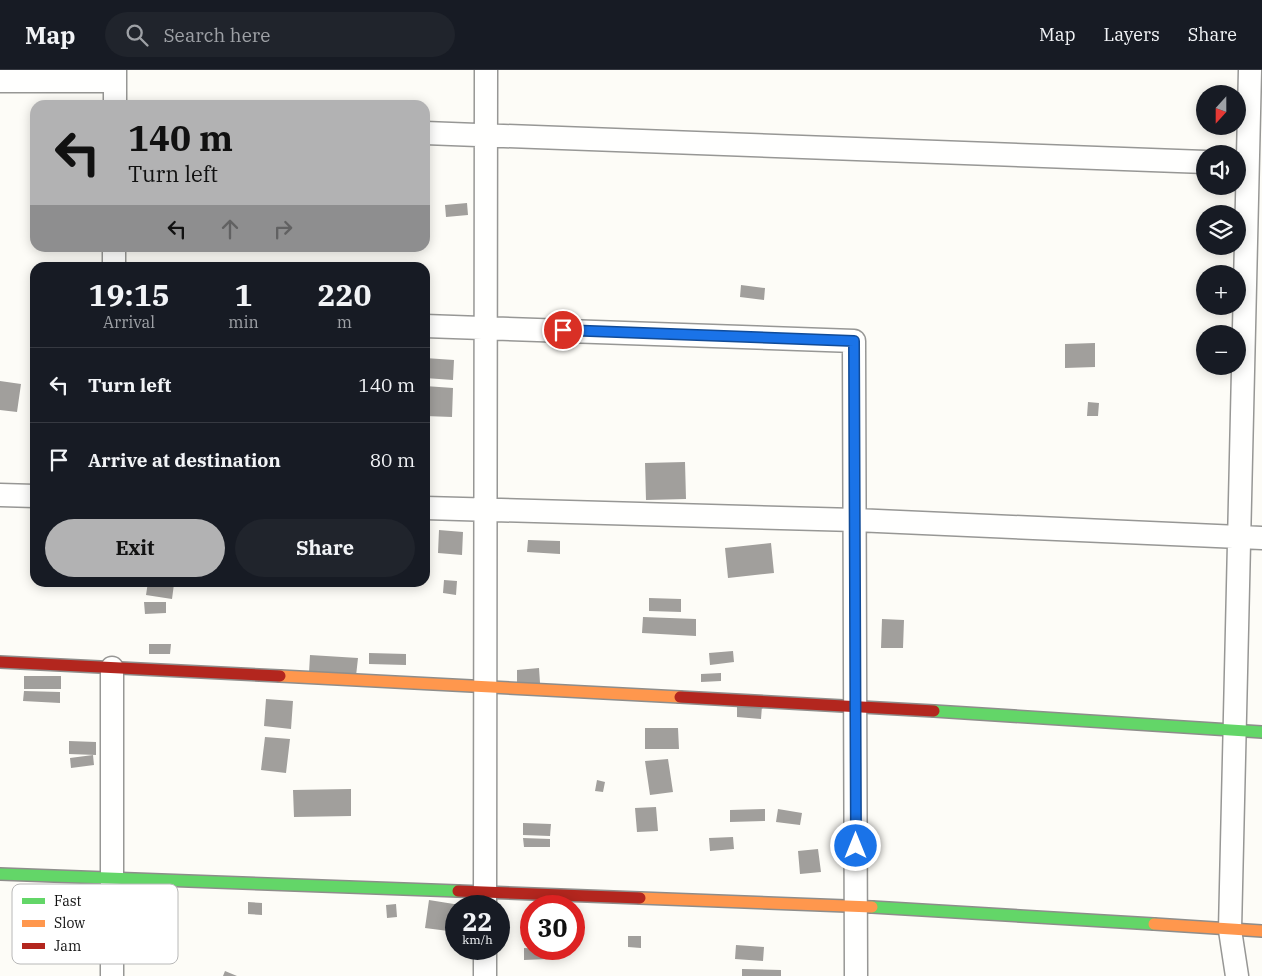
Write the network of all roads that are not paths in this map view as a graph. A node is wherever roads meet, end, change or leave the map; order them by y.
1 (486, 70) edge
2 (1250, 70) edge
3 (115, 76) edge
4 (0, 81) edge
5 (115, 100) edge
6 (430, 133) edge
7 (486, 135) junction
8 (1196, 162) edge
9 (1249, 163) edge
10 (430, 326) edge
11 (486, 327) junction
12 (1252, 351) edge
13 (0, 495) edge
14 (30, 496) edge
15 (430, 508) edge
16 (485, 509) junction
17 (855, 520) junction
18 (1239, 538) junction
19 (1262, 538) edge
20 (0, 662) edge
21 (112, 668) junction
22 (485, 688) junction
23 (855, 706) junction
24 (1234, 731) junction
25 (1262, 732) edge
26 (0, 874) edge
27 (112, 878) junction
28 (112, 884) edge
29 (485, 895) edge
30 (445, 897) edge
31 (510, 899) edge
32 (856, 906) junction
33 (1230, 930) junction
34 (1262, 931) edge
35 (484, 960) edge
36 (484, 976) edge
37 (856, 976) edge
38 (1237, 976) edge

1 - 7 street
2 - 9 street
3 - 4 street
3 - 5 street
6 - 7 street
7 - 8 street
7 - 11 street
9 - 12 street
10 - 11 street
11 - 16 street
11 - 17 street
12 - 18 street
13 - 14 street
15 - 16 street
16 - 17 street
16 - 22 street
17 - 18 street
17 - 23 street
18 - 19 street
18 - 24 street
20 - 21 street
21 - 22 street
21 - 27 street
22 - 23 street
22 - 29 street
23 - 24 street
23 - 32 street
24 - 25 street
24 - 33 street
26 - 27 street
27 - 28 street
27 - 30 street
31 - 32 street
32 - 33 street
32 - 37 street
33 - 34 street
33 - 38 street
35 - 36 street

